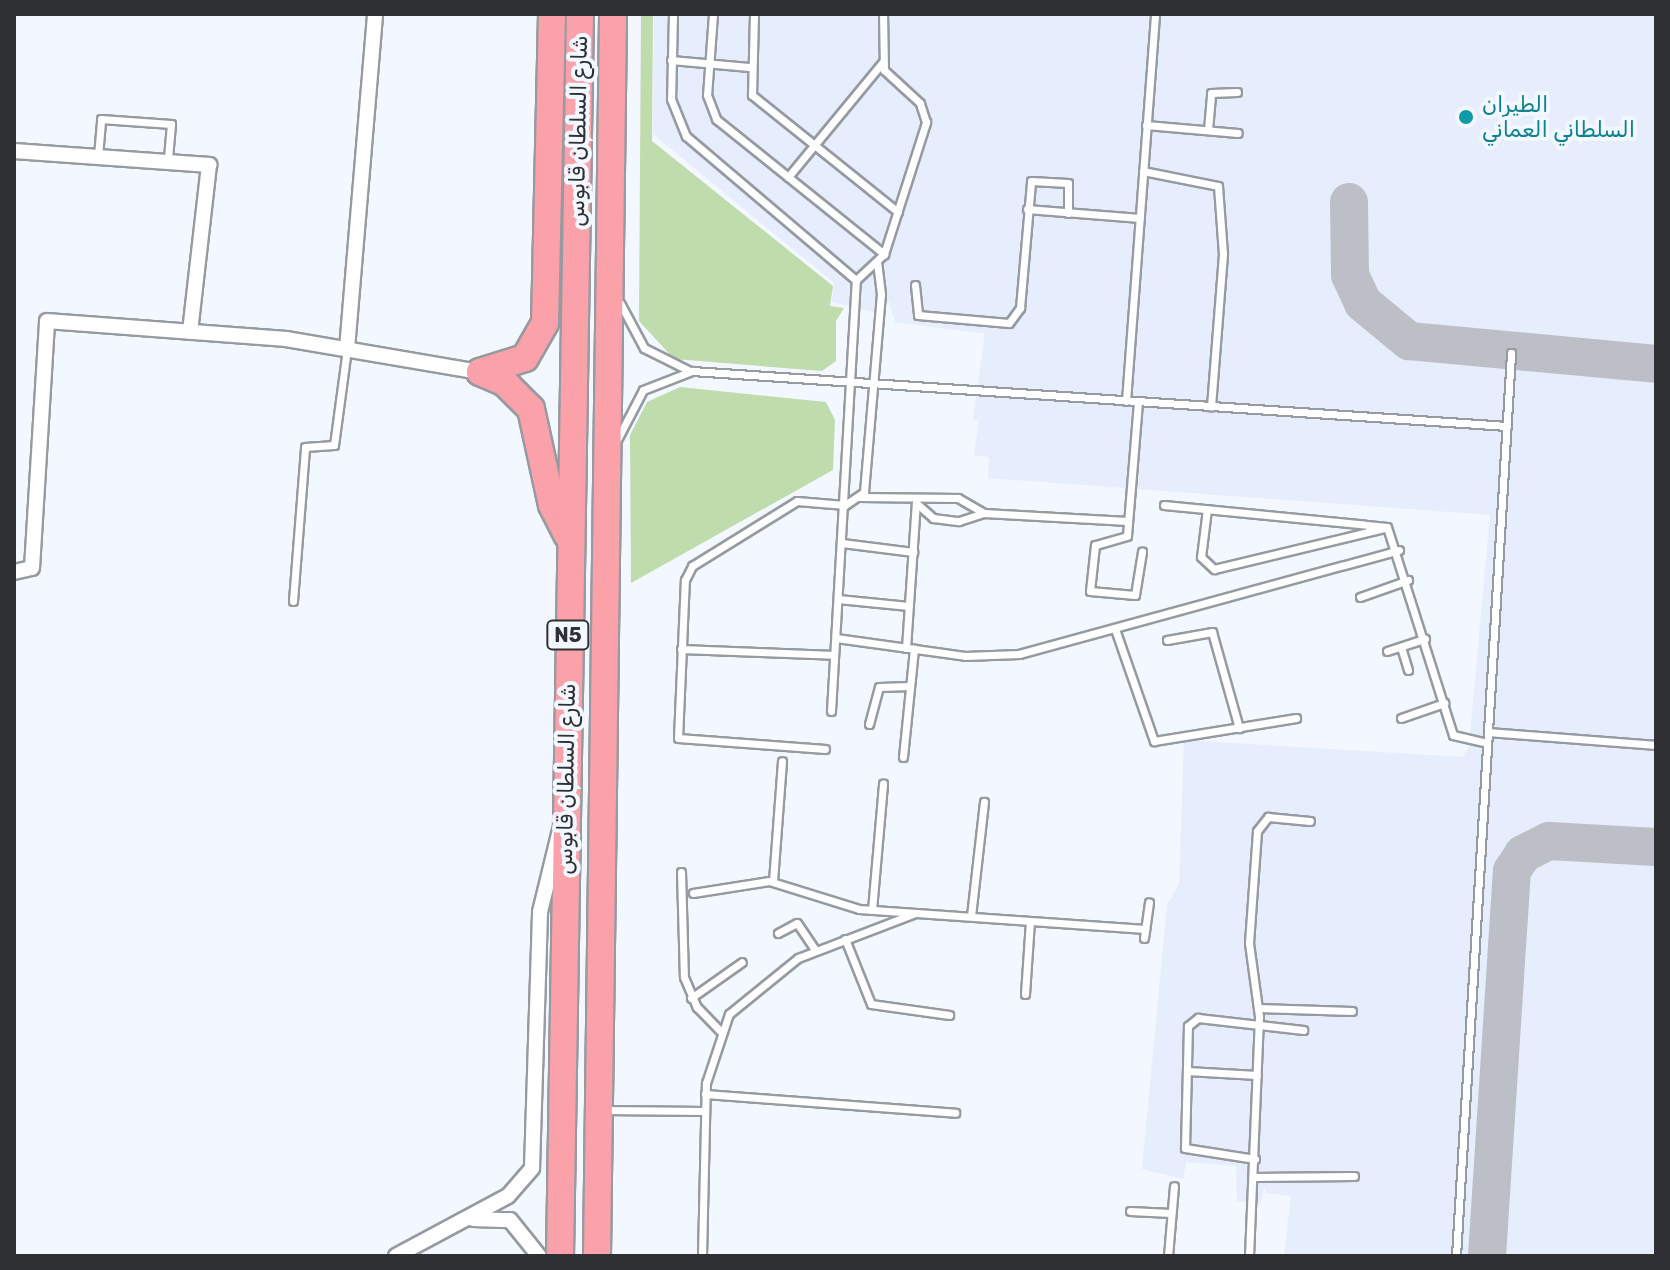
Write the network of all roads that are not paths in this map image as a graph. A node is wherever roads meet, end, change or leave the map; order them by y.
1 (375, 14) edge
2 (552, 14) edge
3 (580, 14) edge
4 (613, 14) edge
5 (673, 14) edge
6 (713, 14) edge
7 (754, 14) edge
8 (883, 14) edge
9 (1155, 14) edge
10 (671, 60) junction
11 (709, 63) junction
12 (882, 63) junction
13 (749, 67) junction
14 (1237, 92) dead end
15 (1146, 125) junction
16 (1208, 130) junction
17 (1238, 133) dead end
18 (813, 145) junction
19 (14, 151) edge
20 (98, 157) junction
21 (168, 162) junction
22 (1143, 171) junction
23 (788, 177) junction
24 (1027, 209) junction
25 (898, 212) junction
26 (1068, 213) junction
27 (1140, 218) junction
28 (884, 254) junction
29 (877, 263) junction
30 (609, 276) junction
31 (856, 280) junction
32 (915, 285) dead end
33 (190, 332) junction
34 (347, 349) junction
35 (1511, 353) dead end
36 (692, 371) junction
37 (480, 372) junction
38 (848, 381) junction
39 (874, 383) junction
40 (1126, 401) junction
41 (1138, 402) junction
42 (1211, 407) junction
43 (1507, 426) junction
44 (606, 472) junction
45 (859, 497) junction
46 (916, 503) junction
47 (845, 505) junction
48 (1164, 505) dead end
49 (1207, 509) junction
50 (984, 513) junction
51 (1128, 521) junction
52 (1387, 527) junction
53 (569, 539) junction
54 (842, 543) junction
55 (1399, 550) junction
56 (913, 552) junction
57 (1142, 552) dead end
58 (14, 572) edge
59 (1408, 580) junction
60 (1360, 597) dead end
61 (838, 599) junction
62 (293, 601) dead end
63 (909, 606) junction
64 (1115, 629) junction
65 (836, 638) junction
66 (1425, 639) junction
67 (1167, 640) dead end
68 (1401, 647) junction
69 (681, 649) junction
70 (910, 649) junction
71 (1387, 651) dead end
72 (834, 655) junction
73 (1408, 670) dead end
74 (910, 686) junction
75 (1444, 703) junction
76 (831, 711) dead end
77 (1296, 718) dead end
78 (1401, 718) dead end
79 (869, 724) dead end
80 (1239, 728) junction
81 (1488, 732) junction
82 (1487, 743) junction
83 (1656, 745) edge
84 (825, 749) dead end
85 (903, 757) dead end
86 (782, 761) dead end
87 (883, 783) dead end
88 (984, 802) dead end
89 (565, 815) junction
90 (1310, 821) dead end
91 (681, 872) dead end
92 (773, 881) junction
93 (693, 893) dead end
94 (1149, 902) dead end
95 (872, 910) junction
96 (915, 913) junction
97 (971, 916) junction
98 (1030, 921) junction
99 (778, 933) dead end
100 (845, 939) junction
101 (815, 950) junction
102 (742, 962) dead end
103 (1025, 994) dead end
104 (691, 998) junction
105 (1258, 1008) junction
106 (1352, 1011) dead end
107 (949, 1015) dead end
108 (1259, 1025) junction
109 (1303, 1030) dead end
110 (720, 1031) junction
111 (1187, 1071) junction
112 (1257, 1075) junction
113 (705, 1094) junction
114 (600, 1110) junction
115 (705, 1111) junction
116 (955, 1113) dead end
117 (1255, 1159) junction
118 (1354, 1176) dead end
119 (1253, 1177) junction
120 (1174, 1186) dead end
121 (1130, 1211) dead end
122 (1171, 1213) junction
123 (465, 1220) junction
124 (396, 1256) edge
125 (539, 1256) edge
126 (560, 1256) edge
127 (597, 1256) edge
128 (702, 1256) edge
129 (1168, 1256) edge
130 (1249, 1256) edge
131 (1456, 1256) edge

1 - 34 street
2 - 37 highway
3 - 53 highway, شارع السلطان قابوس / N5
4 - 30 highway, شارع السلطان قابوس / N5
5 - 10 lane
6 - 11 lane
7 - 13 lane
8 - 12 lane
9 - 15 lane
10 - 11 lane
10 - 31 lane
11 - 13 lane
11 - 23 lane
12 - 18 lane
12 - 25 lane
13 - 18 lane
14 - 16 lane
15 - 16 lane
15 - 22 lane
16 - 17 lane
18 - 23 lane
18 - 25 lane
19 - 20 street
20 - 21 street
20 - 21 lane
21 - 33 street
22 - 27 lane
22 - 42 lane
23 - 28 lane
24 - 26 lane
24 - 26 lane
24 - 32 lane
25 - 28 lane
26 - 27 lane
27 - 40 lane
28 - 29 lane
29 - 31 lane
29 - 39 lane
30 - 36 lane
30 - 44 highway, شارع السلطان قابوس / N5
31 - 38 lane
33 - 34 street
33 - 58 street
34 - 37 street
34 - 62 lane
35 - 43 lane
36 - 38 lane
36 - 44 lane
37 - 53 highway
38 - 39 lane
38 - 47 lane
39 - 40 lane
39 - 45 lane
40 - 41 lane
41 - 42 lane
41 - 51 lane
42 - 43 lane
43 - 81 lane
44 - 114 highway, شارع السلطان قابوس / N5
45 - 46 lane
45 - 47 lane
46 - 50 lane
46 - 50 lane
46 - 56 lane
47 - 54 lane
47 - 69 lane
48 - 49 lane
49 - 52 lane
49 - 52 lane
50 - 51 lane
51 - 57 lane
52 - 55 lane
53 - 89 highway, شارع السلطان قابوس / N5
54 - 56 lane
54 - 61 lane
55 - 59 lane
55 - 64 lane
56 - 63 lane
59 - 60 lane
59 - 66 lane
61 - 63 lane
61 - 65 lane
63 - 70 lane
64 - 70 lane
64 - 80 lane
65 - 70 lane
65 - 72 lane
66 - 68 lane
66 - 75 lane
67 - 80 lane
68 - 71 lane
68 - 73 lane
69 - 72 lane
69 - 84 lane
70 - 74 lane
72 - 76 lane
74 - 79 lane
74 - 85 lane
75 - 78 lane
75 - 82 lane
77 - 80 lane
81 - 82 lane
81 - 83 lane
82 - 131 lane
86 - 92 lane
87 - 95 lane
88 - 97 lane
89 - 123 street
89 - 126 highway, شارع السلطان قابوس / N5
90 - 105 lane
91 - 104 lane
92 - 93 lane
92 - 95 lane
94 - 98 lane
95 - 96 lane
96 - 97 lane
96 - 100 lane
97 - 98 lane
98 - 103 lane
99 - 101 lane
100 - 101 lane
100 - 107 lane
101 - 110 lane
102 - 104 lane
104 - 110 lane
105 - 106 lane
105 - 108 lane
108 - 109 lane
108 - 111 lane
108 - 112 lane
110 - 113 lane
111 - 112 lane
111 - 117 lane
112 - 117 lane
113 - 115 lane
113 - 116 lane
114 - 115 lane
114 - 127 highway, شارع السلطان قابوس / N5
115 - 128 lane
117 - 119 lane
118 - 119 lane
119 - 130 lane
120 - 122 lane
121 - 122 lane
122 - 129 lane
123 - 124 street
123 - 125 street

